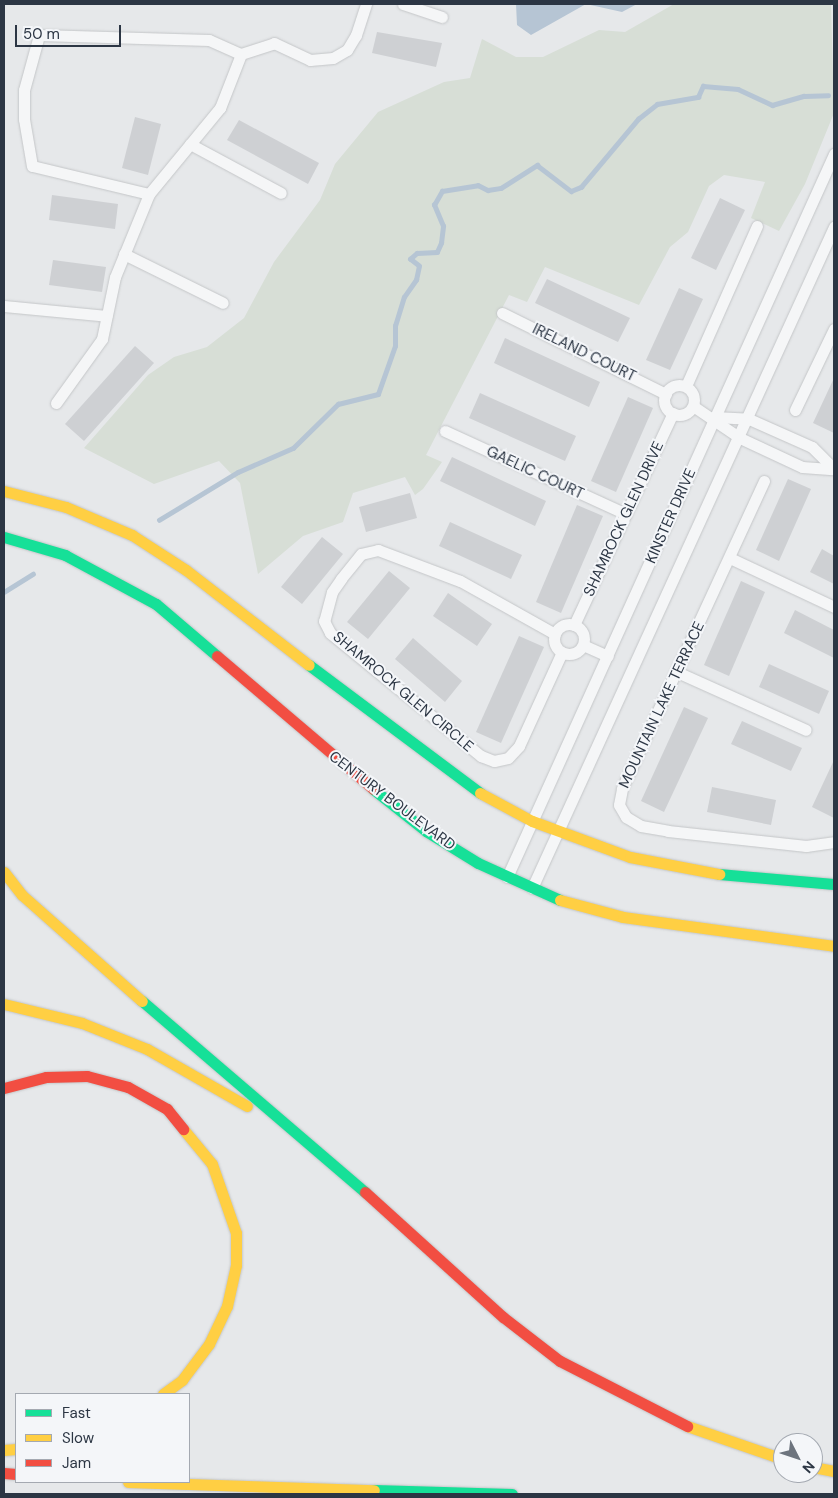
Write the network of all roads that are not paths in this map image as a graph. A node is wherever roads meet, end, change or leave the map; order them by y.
1 (366, 4) edge
2 (403, 4) edge
3 (442, 17) dead end
4 (241, 54) junction
5 (190, 144) junction
6 (834, 154) edge
7 (281, 193) dead end
8 (149, 194) junction
9 (757, 226) dead end
10 (834, 227) edge
11 (124, 254) junction
12 (223, 303) dead end
13 (4, 306) edge
14 (502, 313) dead end
15 (107, 316) junction
16 (834, 329) edge
17 (686, 386) junction
18 (666, 394) junction
19 (56, 403) dead end
20 (693, 406) junction
21 (795, 410) dead end
22 (673, 413) junction
23 (714, 418) junction
24 (749, 419) junction
25 (444, 431) dead end
26 (740, 438) junction
27 (834, 469) edge
28 (764, 481) dead end
29 (4, 491) edge
30 (626, 514) junction
31 (4, 537) edge
32 (730, 558) junction
33 (834, 607) edge
34 (574, 625) junction
35 (555, 634) junction
36 (583, 645) junction
37 (562, 652) junction
38 (608, 656) junction
39 (677, 672) junction
40 (806, 730) dead end
41 (532, 821) junction
42 (561, 833) junction
43 (834, 842) edge
44 (4, 872) edge
45 (508, 877) junction
46 (834, 884) edge
47 (532, 888) junction
48 (834, 946) edge
49 (4, 1004) edge
50 (4, 1088) edge
51 (365, 1195) junction
52 (164, 1393) edge
53 (773, 1456) edge
54 (160, 1483) edge
55 (512, 1494) edge

1 - 4 street
2 - 3 street
4 - 5 street
4 - 8 street
5 - 7 street
5 - 8 street
6 - 23 street, KINSTER DRIVE
8 - 11 street
9 - 17 street
10 - 24 street, KINSTER DRIVE
11 - 12 street
11 - 15 street
13 - 15 street
14 - 18 street, IRELAND COURT
15 - 19 street
16 - 21 street
17 - 18 street
17 - 20 street
18 - 22 street
20 - 22 street
20 - 23 street
22 - 30 street, SHAMROCK GLEN DRIVE
23 - 24 street
23 - 26 street
23 - 38 street, KINSTER DRIVE
24 - 26 street, KINSTER DRIVE
24 - 27 street
25 - 30 street, GAELIC COURT
26 - 27 street
26 - 42 street, KINSTER DRIVE
28 - 32 street, MOUNTAIN LAKE TERRACE
29 - 41 main road
30 - 34 street, SHAMROCK GLEN DRIVE
31 - 45 main road, CENTURY BOULEVARD
32 - 33 street
32 - 39 street, MOUNTAIN LAKE TERRACE
34 - 35 street
34 - 36 street
35 - 37 street
35 - 37 street, SHAMROCK GLEN CIRCLE
36 - 37 street
36 - 38 street
38 - 41 street, KINSTER DRIVE
39 - 40 street
39 - 43 street, MOUNTAIN LAKE TERRACE
41 - 42 main road
41 - 45 street, KINSTER DRIVE
42 - 46 main road
42 - 47 street, KINSTER DRIVE
44 - 51 main road
45 - 47 main road, CENTURY BOULEVARD
47 - 48 main road, CENTURY BOULEVARD
49 - 51 main road
50 - 52 main road
51 - 53 main road
54 - 55 main road

